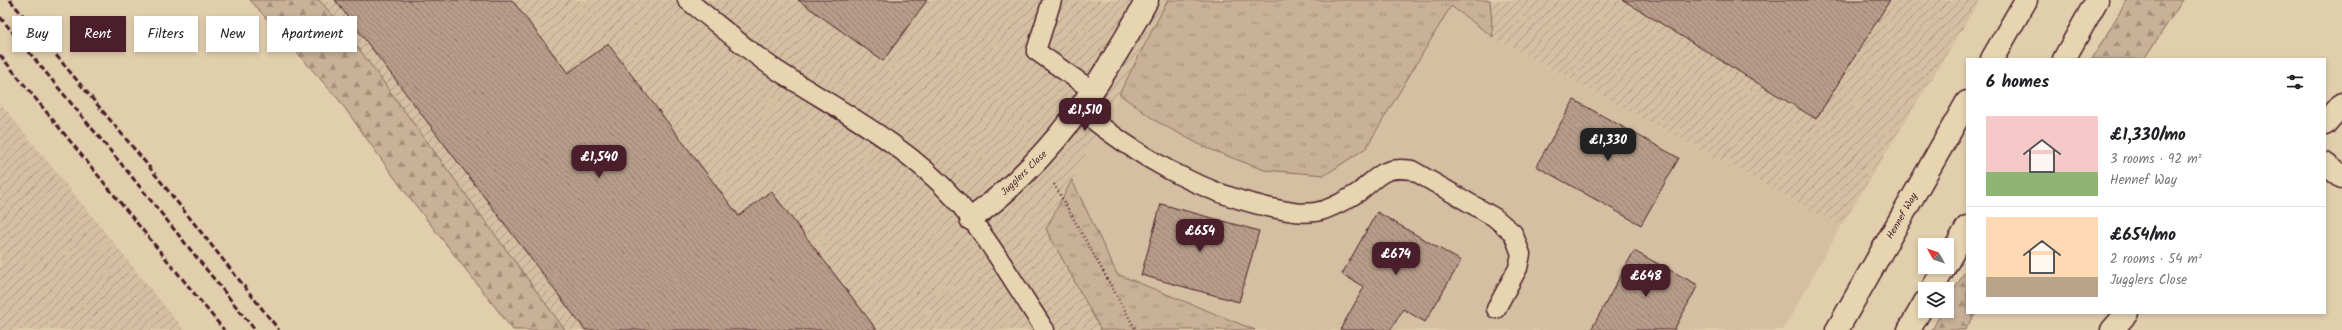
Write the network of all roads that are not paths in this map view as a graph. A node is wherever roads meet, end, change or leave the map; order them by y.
1 (687, 0) edge
2 (1052, 0) edge
3 (1147, 0) edge
4 (2026, 0) edge
5 (2098, 0) edge
6 (1993, 58) edge
7 (2065, 58) edge
8 (1093, 91) junction
9 (1966, 104) edge
10 (2342, 104) edge
11 (1080, 110) junction
12 (2326, 123) edge
13 (2326, 165) edge
14 (2342, 177) edge
15 (971, 219) junction
16 (1966, 229) edge
17 (1954, 250) edge
18 (1496, 310) dead end
19 (1918, 314) edge
20 (2126, 314) edge
21 (1045, 330) edge
22 (1837, 330) edge
23 (1909, 330) edge
24 (2112, 330) edge

1 - 15 lane
2 - 8 lane
3 - 8 main road, Jugglers Close
4 - 6 main road
5 - 7 main road
8 - 11 main road, Jugglers Close
9 - 22 main road, Hennef Way
10 - 12 main road
11 - 15 main road, Jugglers Close
11 - 18 lane
13 - 14 main road
15 - 21 lane
16 - 17 main road
19 - 23 main road
20 - 24 main road

